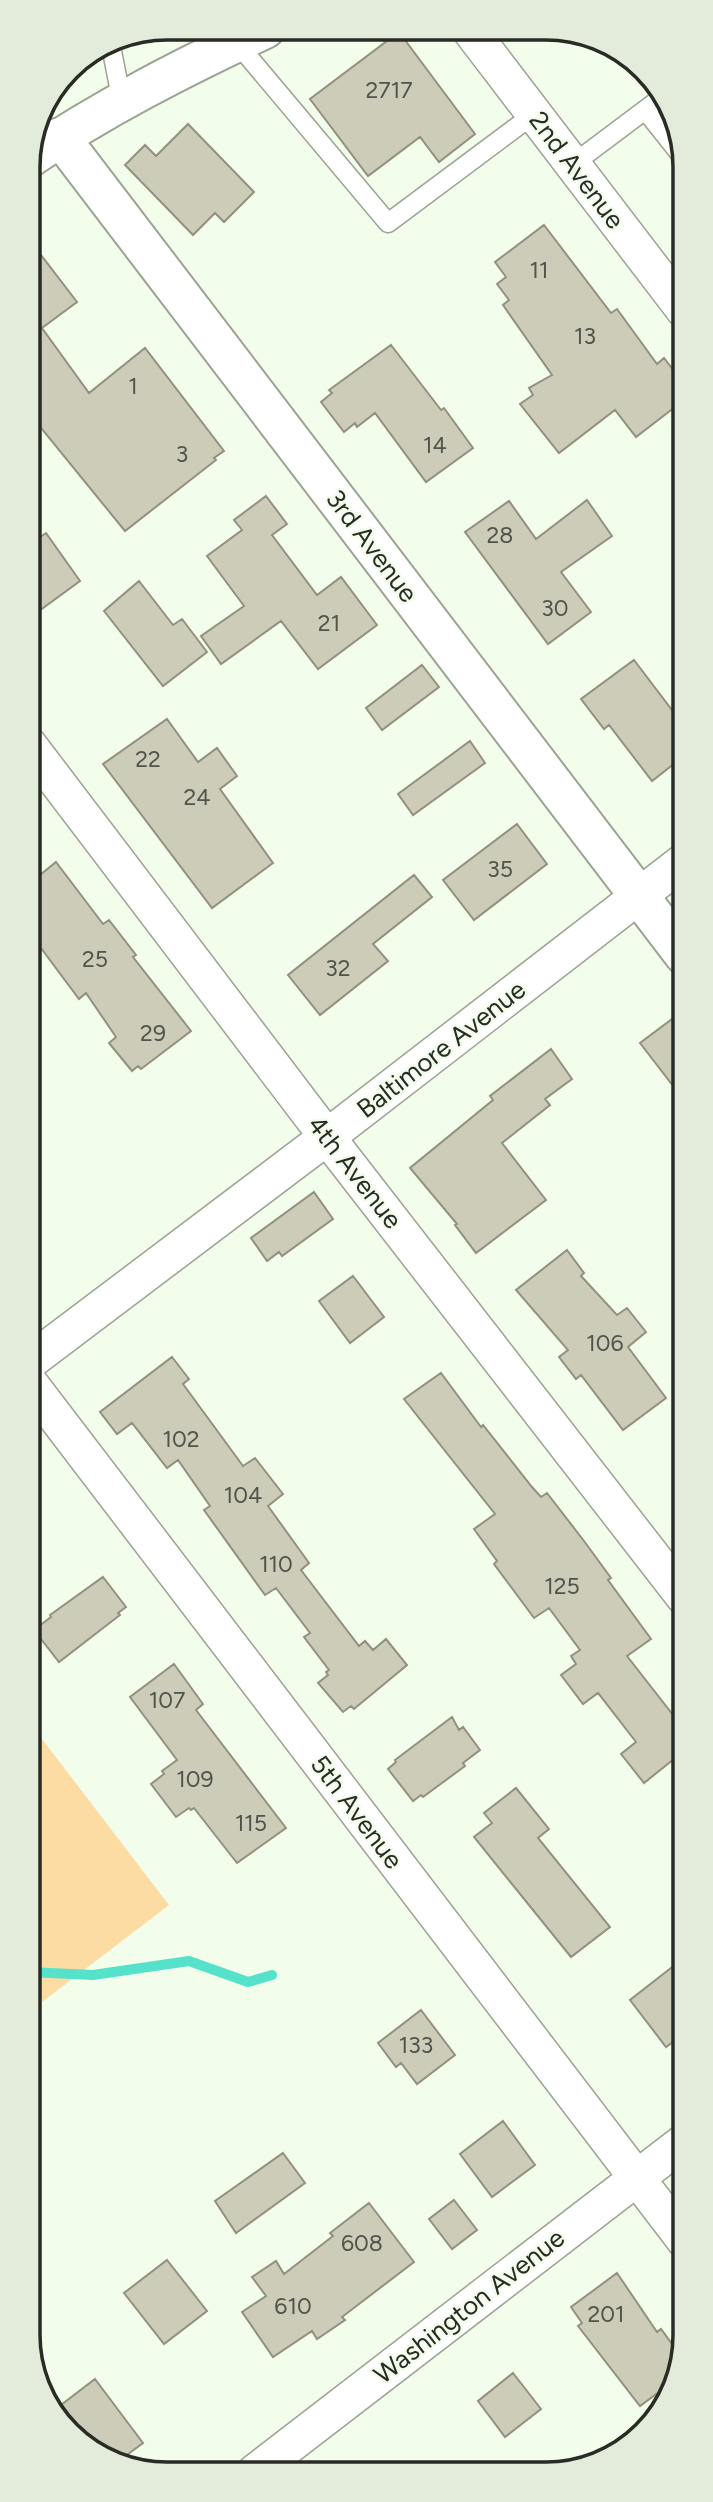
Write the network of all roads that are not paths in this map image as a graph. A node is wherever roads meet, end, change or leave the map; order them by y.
1 (243, 40) edge
2 (254, 40) edge
3 (478, 40) edge
4 (112, 53) edge
5 (122, 102) junction
6 (655, 102) edge
7 (645, 110) junction
8 (534, 114) junction
9 (60, 137) junction
10 (670, 141) edge
11 (41, 150) edge
12 (573, 164) junction
13 (673, 295) edge
14 (41, 760) edge
15 (673, 870) edge
16 (639, 896) junction
17 (673, 940) edge
18 (327, 1136) junction
19 (40, 1353) edge
20 (40, 1397) edge
21 (672, 1582) edge
22 (672, 2150) edge
23 (636, 2177) junction
24 (672, 2224) edge
25 (268, 2462) edge

1 - 5 street
2 - 8 lane
3 - 8 street, 2nd Avenue
4 - 5 lane
5 - 9 street
6 - 7 lane
7 - 10 lane
7 - 12 lane
8 - 12 street, 2nd Avenue
9 - 11 street
9 - 16 street, 3rd Avenue
12 - 13 street, 2nd Avenue
14 - 18 street, 4th Avenue
15 - 16 street, Baltimore Avenue
16 - 17 street, 3rd Avenue
16 - 18 street, Baltimore Avenue
18 - 19 street, Baltimore Avenue
18 - 21 street, 4th Avenue
20 - 23 street, 5th Avenue
22 - 23 street, Washington Avenue
23 - 24 street, 5th Avenue
23 - 25 street, Washington Avenue

